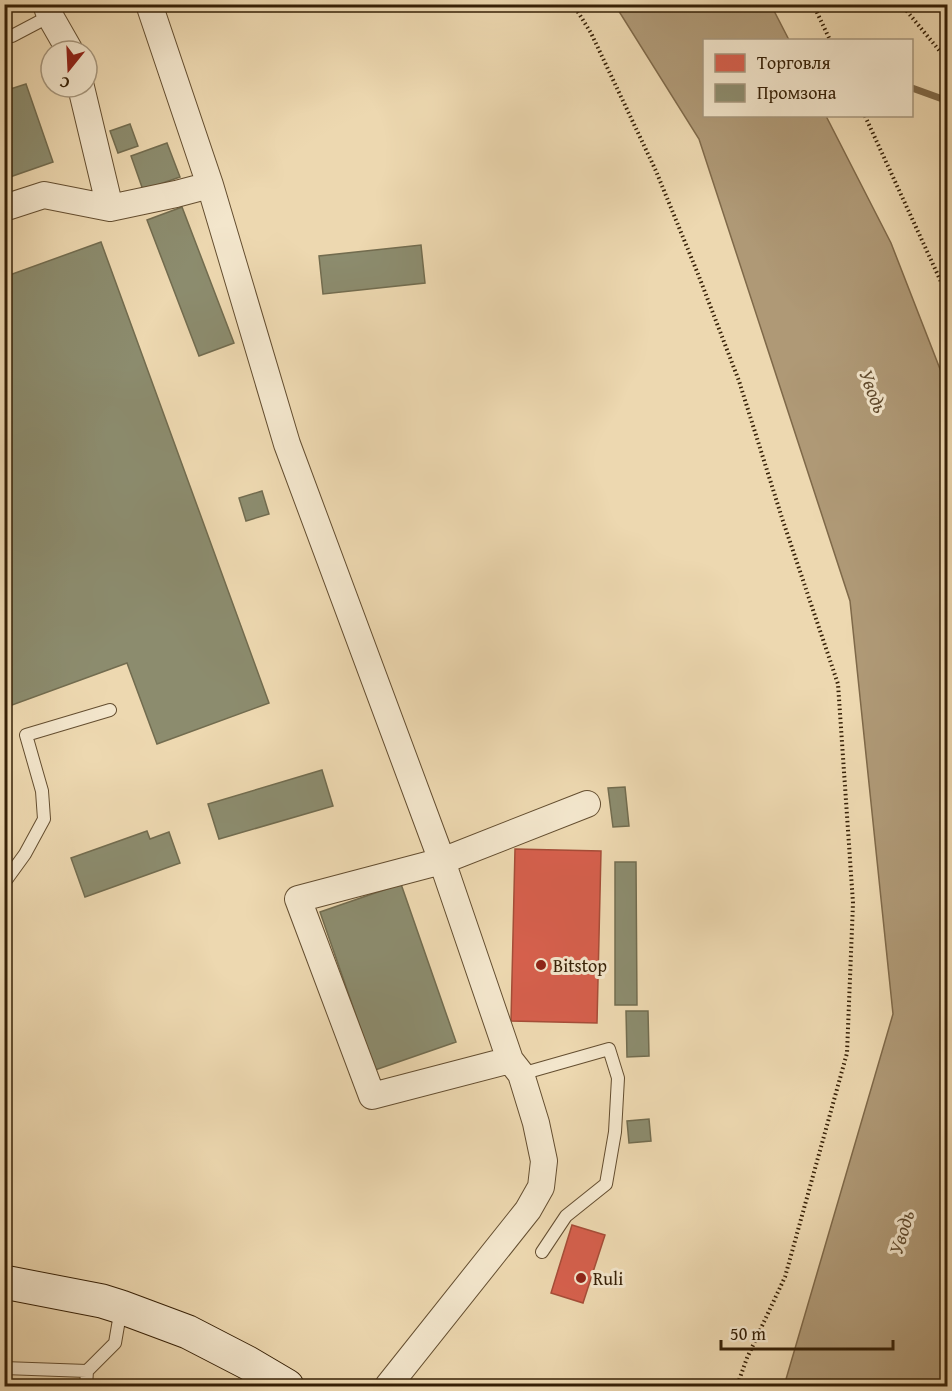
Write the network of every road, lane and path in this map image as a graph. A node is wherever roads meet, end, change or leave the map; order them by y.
1 (148, 4) edge
2 (573, 4) edge
3 (813, 4) edge
4 (901, 4) edge
5 (48, 10) edge
6 (4, 38) edge
7 (64, 39) edge
8 (829, 39) edge
9 (948, 61) edge
10 (84, 99) edge
11 (865, 117) edge
12 (210, 185) junction
13 (4, 208) edge
14 (110, 208) junction
15 (948, 297) edge
16 (110, 710) dead end
17 (587, 804) dead end
18 (442, 861) junction
19 (4, 883) edge
20 (516, 1067) junction
21 (542, 1252) dead end
22 (4, 1282) edge
23 (121, 1307) junction
24 (4, 1368) edge
25 (87, 1371) junction
26 (86, 1386) edge
27 (287, 1386) edge
28 (388, 1386) edge
29 (737, 1386) edge

1 - 12 street
2 - 29 path
3 - 8 path
4 - 9 path
5 - 6 lane
5 - 7 street
10 - 14 street
11 - 15 path
12 - 14 street
12 - 18 street
13 - 14 street
16 - 19 lane
17 - 18 street
18 - 20 street
18 - 20 street
20 - 21 lane
20 - 28 street
22 - 23 main road
23 - 25 lane
23 - 27 main road
24 - 25 lane
25 - 26 lane

